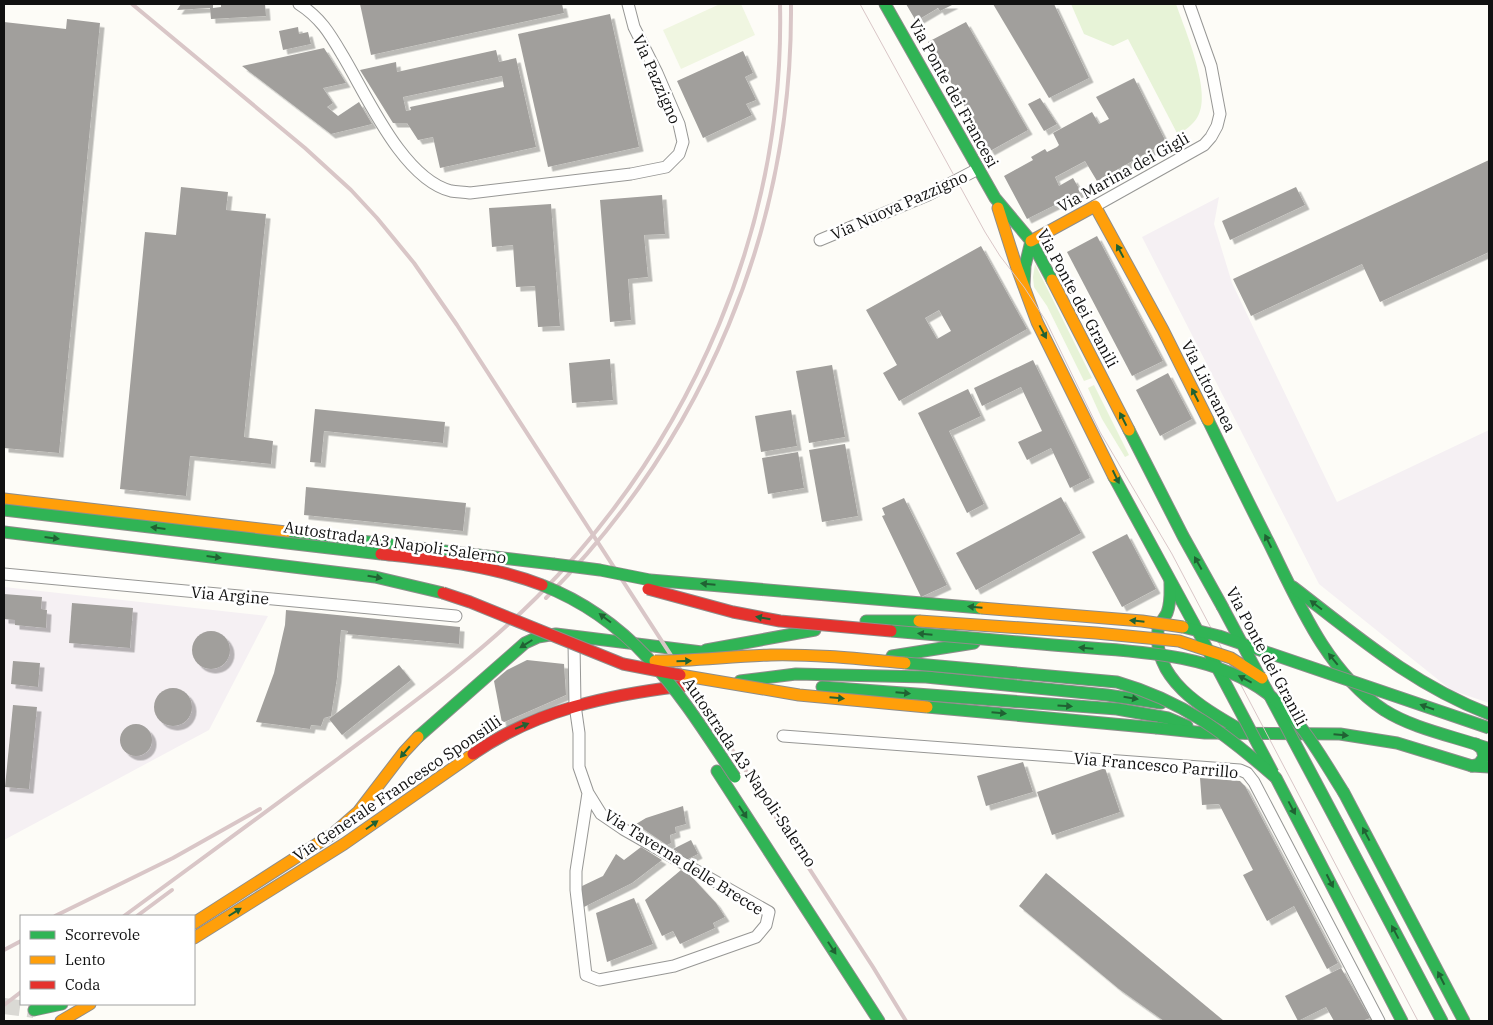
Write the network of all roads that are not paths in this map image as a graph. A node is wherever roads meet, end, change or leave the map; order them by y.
1 (299, 4) edge
2 (628, 4) edge
3 (885, 4) edge
4 (1189, 4) edge
5 (978, 169) junction
6 (995, 199) junction
7 (1096, 206) junction
8 (820, 240) dead end
9 (1031, 241) junction
10 (1024, 287) junction
11 (4, 499) edge
12 (4, 510) edge
13 (4, 520) edge
14 (4, 532) edge
15 (553, 564) junction
16 (4, 574) edge
17 (1170, 581) junction
18 (1289, 584) junction
19 (456, 616) dead end
20 (1158, 628) junction
21 (574, 636) junction
22 (1219, 636) junction
23 (1180, 641) junction
24 (584, 650) junction
25 (694, 651) junction
26 (750, 680) junction
27 (574, 706) junction
28 (1186, 709) junction
29 (1488, 714) edge
30 (687, 726) dead end
31 (1421, 726) junction
32 (1489, 728) edge
33 (1205, 733) junction
34 (1246, 733) junction
35 (784, 736) dead end
36 (1476, 744) junction
37 (1489, 748) edge
38 (1472, 766) junction
39 (714, 767) dead end
40 (1489, 767) edge
41 (1276, 778) junction
42 (737, 781) dead end
43 (588, 793) junction
44 (1344, 793) junction
45 (195, 923) edge
46 (195, 937) edge
47 (60, 1005) edge
48 (88, 1005) edge
49 (34, 1010) tunnel mouth
50 (61, 1021) edge
51 (879, 1021) edge
52 (1379, 1021) edge
53 (1402, 1021) edge
54 (1442, 1021) edge
55 (1464, 1021) edge

1 - 2 street, Via Pazzigno
3 - 5 main road, Via Ponte dei Francesi
4 - 7 street, Via Marina dei Gigli
5 - 6 main road, Via Ponte dei Francesi
5 - 8 street, Via Nuova Pazzigno
6 - 9 main road, Via Ponte dei Granili
6 - 10 main road
7 - 9 main road, Via Marina dei Gigli
18 -> 7 main road, Via Litoranea
9 - 10 main road
54 -> 9 main road, Via Ponte dei Granili, bridge
10 -> 17 main road
11 - 15 main road
42 -> 12 main road, Autostrada A3 Napoli-Salerno, bridge
13 - 30 main road, Autostrada A3 Napoli-Salerno, bridge
14 -> 24 main road, bridge
22 -> 15 main road, bridge
44 -> 15 main road, bridge
16 - 19 street, Via Argine
17 - 20 main road
17 - 41 main road, bridge
29 -> 18 main road
31 -> 18 main road, Via Litoranea
20 - 25 main road
20 - 34 main road
21 - 25 main road, Via Generale Francesco Sponsilli
21 - 27 street
21 -> 45 main road, Via Generale Francesco Sponsilli
22 - 23 main road, bridge
32 -> 22 main road, bridge
23 - 25 main road, bridge
23 - 44 main road, bridge
24 -> 28 main road, bridge
24 -> 33 main road, bridge
26 - 27 main road, Via Generale Francesco Sponsilli
26 -> 28 main road, bridge
26 -> 33 main road
27 - 43 street
46 -> 27 main road, Via Generale Francesco Sponsilli
28 - 41 main road, bridge
29 - 31 main road
31 - 36 main road, Via Litoranea
33 - 34 main road
34 -> 38 main road
35 - 52 street, Via Francesco Parrillo
36 - 37 main road, Via Litoranea
36 - 38 main road
38 - 40 main road
39 -> 51 main road, Autostrada A3 Napoli-Salerno
41 -> 53 main road
43 - 43 street, Via Taverna delle Brecce
55 -> 44 main road
47 - 49 main road
48 - 50 main road

